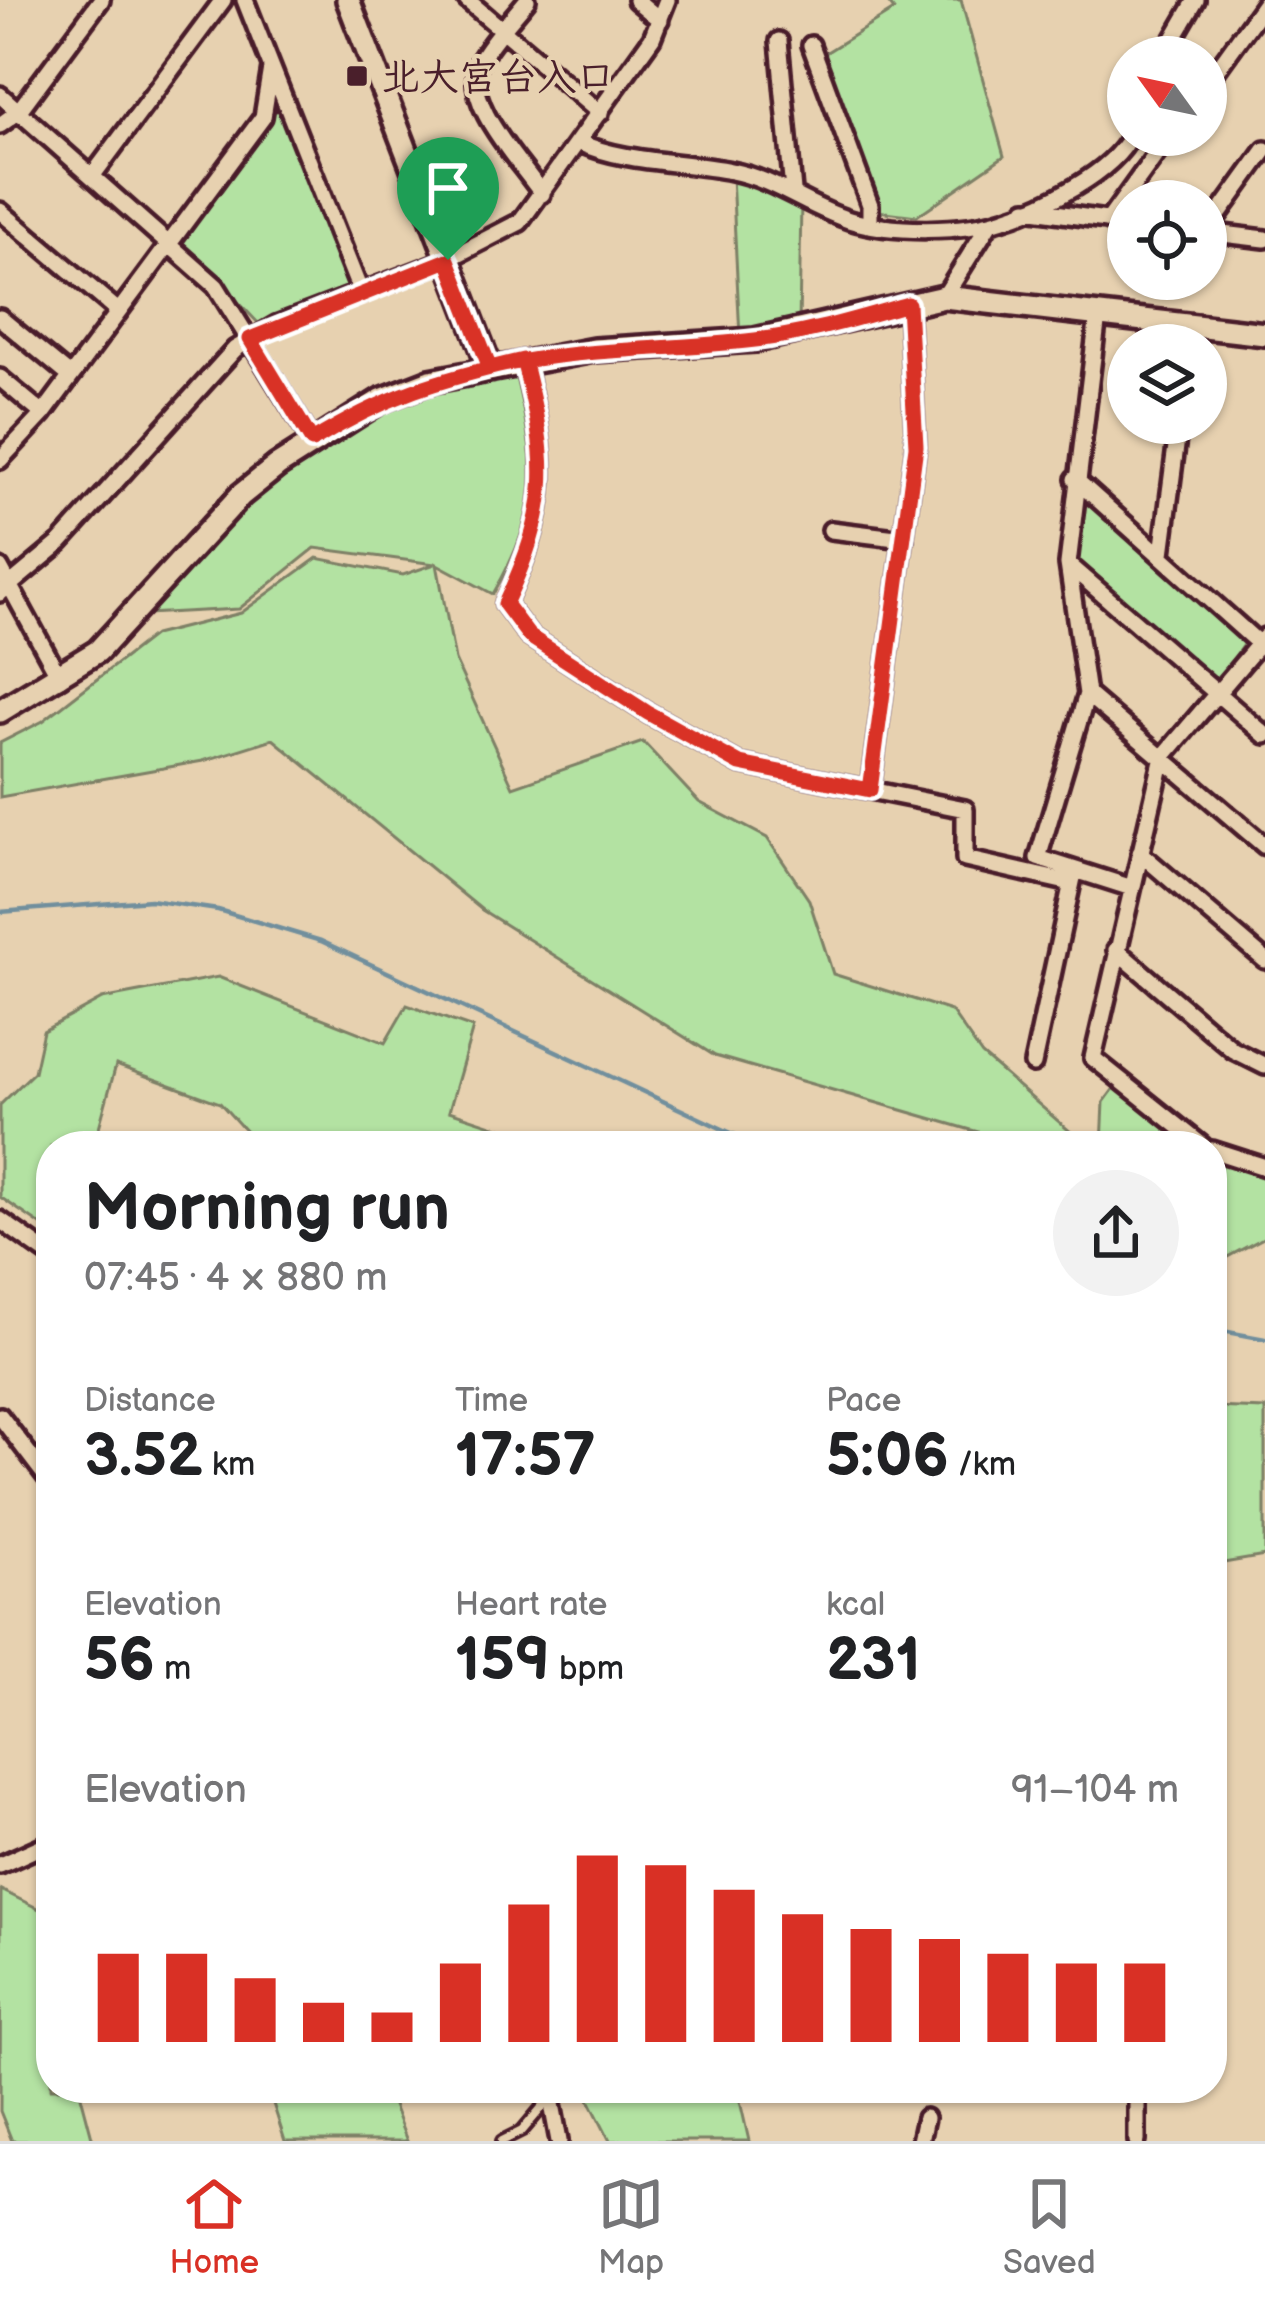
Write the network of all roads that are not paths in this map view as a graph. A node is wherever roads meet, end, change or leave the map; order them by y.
1 (100, 0) edge
2 (223, 0) edge
3 (245, 0) edge
4 (348, 0) edge
5 (467, 0) edge
6 (527, 0) edge
7 (636, 0) edge
8 (667, 0) edge
9 (1196, 0) edge
10 (1265, 2) edge
11 (660, 20) junction
12 (503, 31) junction
13 (1175, 36) edge
14 (779, 41) dead end
15 (811, 45) dead end
16 (1227, 55) edge
17 (271, 68) junction
18 (0, 95) edge
19 (18, 112) junction
20 (600, 113) junction
21 (0, 124) edge
22 (578, 142) junction
23 (1265, 150) edge
24 (1115, 156) edge
25 (93, 175) junction
26 (793, 191) junction
27 (542, 194) junction
28 (1227, 203) edge
29 (1026, 209) junction
30 (0, 211) edge
31 (1107, 220) edge
32 (990, 223) junction
33 (870, 224) junction
34 (1227, 234) edge
35 (1265, 238) edge
36 (169, 244) junction
37 (448, 260) junction
38 (361, 293) junction
39 (944, 298) junction
40 (908, 304) junction
41 (118, 311) junction
42 (1098, 315) junction
43 (0, 318) edge
44 (1137, 324) edge
45 (1265, 334) edge
46 (1227, 335) edge
47 (250, 339) junction
48 (523, 360) junction
49 (490, 368) junction
50 (70, 376) junction
51 (0, 378) edge
52 (43, 414) junction
53 (312, 441) junction
54 (1176, 444) edge
55 (0, 460) edge
56 (1075, 479) junction
57 (832, 530) dead end
58 (904, 539) junction
59 (1162, 554) junction
60 (1068, 564) junction
61 (0, 568) edge
62 (5, 590) edge
63 (1263, 643) edge
64 (60, 678) junction
65 (1216, 693) junction
66 (1087, 694) junction
67 (0, 711) edge
68 (1265, 735) edge
69 (1162, 757) junction
70 (870, 790) junction
71 (1265, 846) edge
72 (1140, 853) junction
73 (1073, 877) junction
74 (1132, 888) junction
75 (1116, 950) junction
76 (1265, 960) edge
77 (1033, 1064) dead end
78 (1265, 1066) edge
79 (1184, 1131) edge
80 (1227, 1155) edge
81 (1265, 1167) edge
82 (0, 1220) edge
83 (36, 1245) edge
84 (0, 1416) edge
85 (15, 1430) junction
86 (0, 1442) edge
87 (36, 1461) edge
88 (36, 1849) edge
89 (0, 1865) edge
90 (542, 2103) edge
91 (551, 2103) edge
92 (1137, 2103) edge
93 (925, 2118) dead end
94 (502, 2141) edge
95 (559, 2141) edge
96 (920, 2141) edge
97 (1137, 2141) edge

1 - 19 street
2 - 25 street
3 - 17 street
4 - 37 street
5 - 12 street
6 - 12 street
7 - 11 street
8 - 11 street
9 - 13 street
10 - 16 street
11 - 20 street
12 - 20 street
12 - 27 street
14 - 26 street
15 - 33 street
17 - 36 street
17 - 38 street
18 - 19 street
19 - 21 street
19 - 25 street
20 - 22 street
22 - 26 street
22 - 27 street
23 - 28 street
24 - 29 street
25 - 36 street
26 - 33 street
27 - 37 street
29 - 31 street
29 - 32 street
30 - 41 street
32 - 33 street
32 - 39 street
34 - 35 street
36 - 41 street
36 - 47 street
37 - 38 street
37 - 49 street
38 - 47 street
39 - 40 street
39 - 42 street
40 - 48 street
40 - 58 street
41 - 50 street
42 - 44 street
42 - 56 street
43 - 50 street
45 - 46 street
47 - 53 street
47 - 62 street
48 - 49 street
48 - 70 street
49 - 53 street
50 - 52 street
51 - 52 street
52 - 55 street
53 - 64 street
54 - 59 street
56 - 59 street
56 - 60 street
57 - 58 street
58 - 70 street
59 - 63 street
60 - 65 street
60 - 66 street
61 - 62 street
62 - 64 street
63 - 65 street
64 - 67 street
65 - 68 street
65 - 69 street
66 - 69 street
66 - 73 street
69 - 71 street
69 - 72 street
70 - 73 street
72 - 74 street
72 - 76 street
73 - 74 street
73 - 77 street
74 - 75 street
75 - 78 street
75 - 79 street
80 - 81 street
82 - 83 street
84 - 85 street
85 - 86 street
85 - 87 street
88 - 89 street
90 - 94 lane
91 - 95 street
92 - 97 street
93 - 96 street

